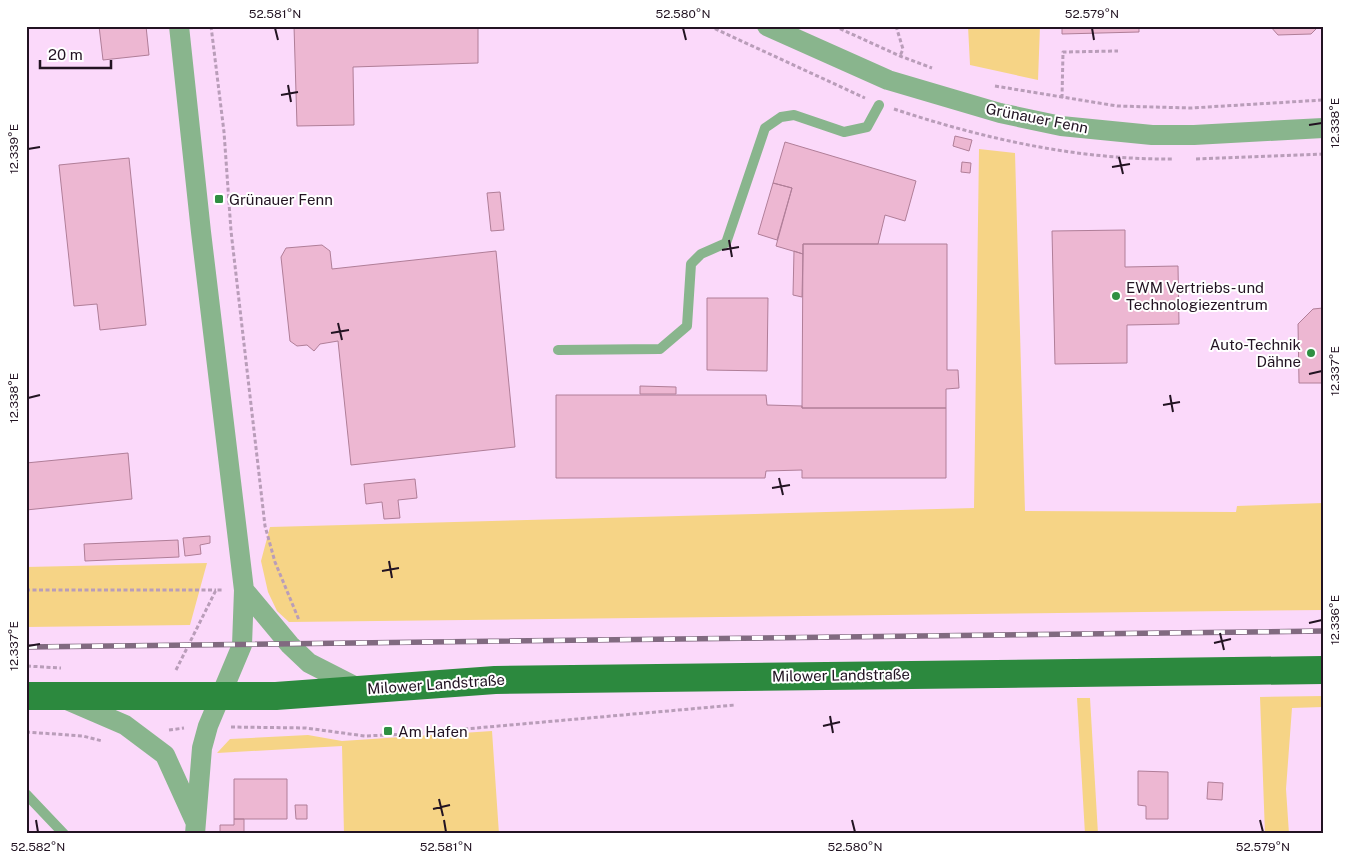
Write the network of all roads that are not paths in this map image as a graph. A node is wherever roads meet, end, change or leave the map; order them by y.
1 (180, 26) edge
2 (767, 26) edge
3 (879, 105) road end
4 (1323, 128) edge
5 (558, 350) dead end
6 (244, 590) junction
7 (1323, 670) edge
8 (360, 689) junction
9 (26, 696) edge
10 (58, 696) junction
11 (220, 697) junction
12 (26, 794) edge
13 (195, 828) edge
14 (64, 834) edge

1 - 6 street
2 - 4 street, Grünauer Fenn
3 - 5 lane
6 - 8 street, Milower Landstraße
6 - 11 street
7 - 8 main road, Milower Landstraße
8 - 11 main road, Milower Landstraße
9 - 10 main road, Milower Landstraße
10 - 11 main road, Milower Landstraße
10 - 13 street, Milower Landstraße
11 - 13 street
12 - 14 lane

